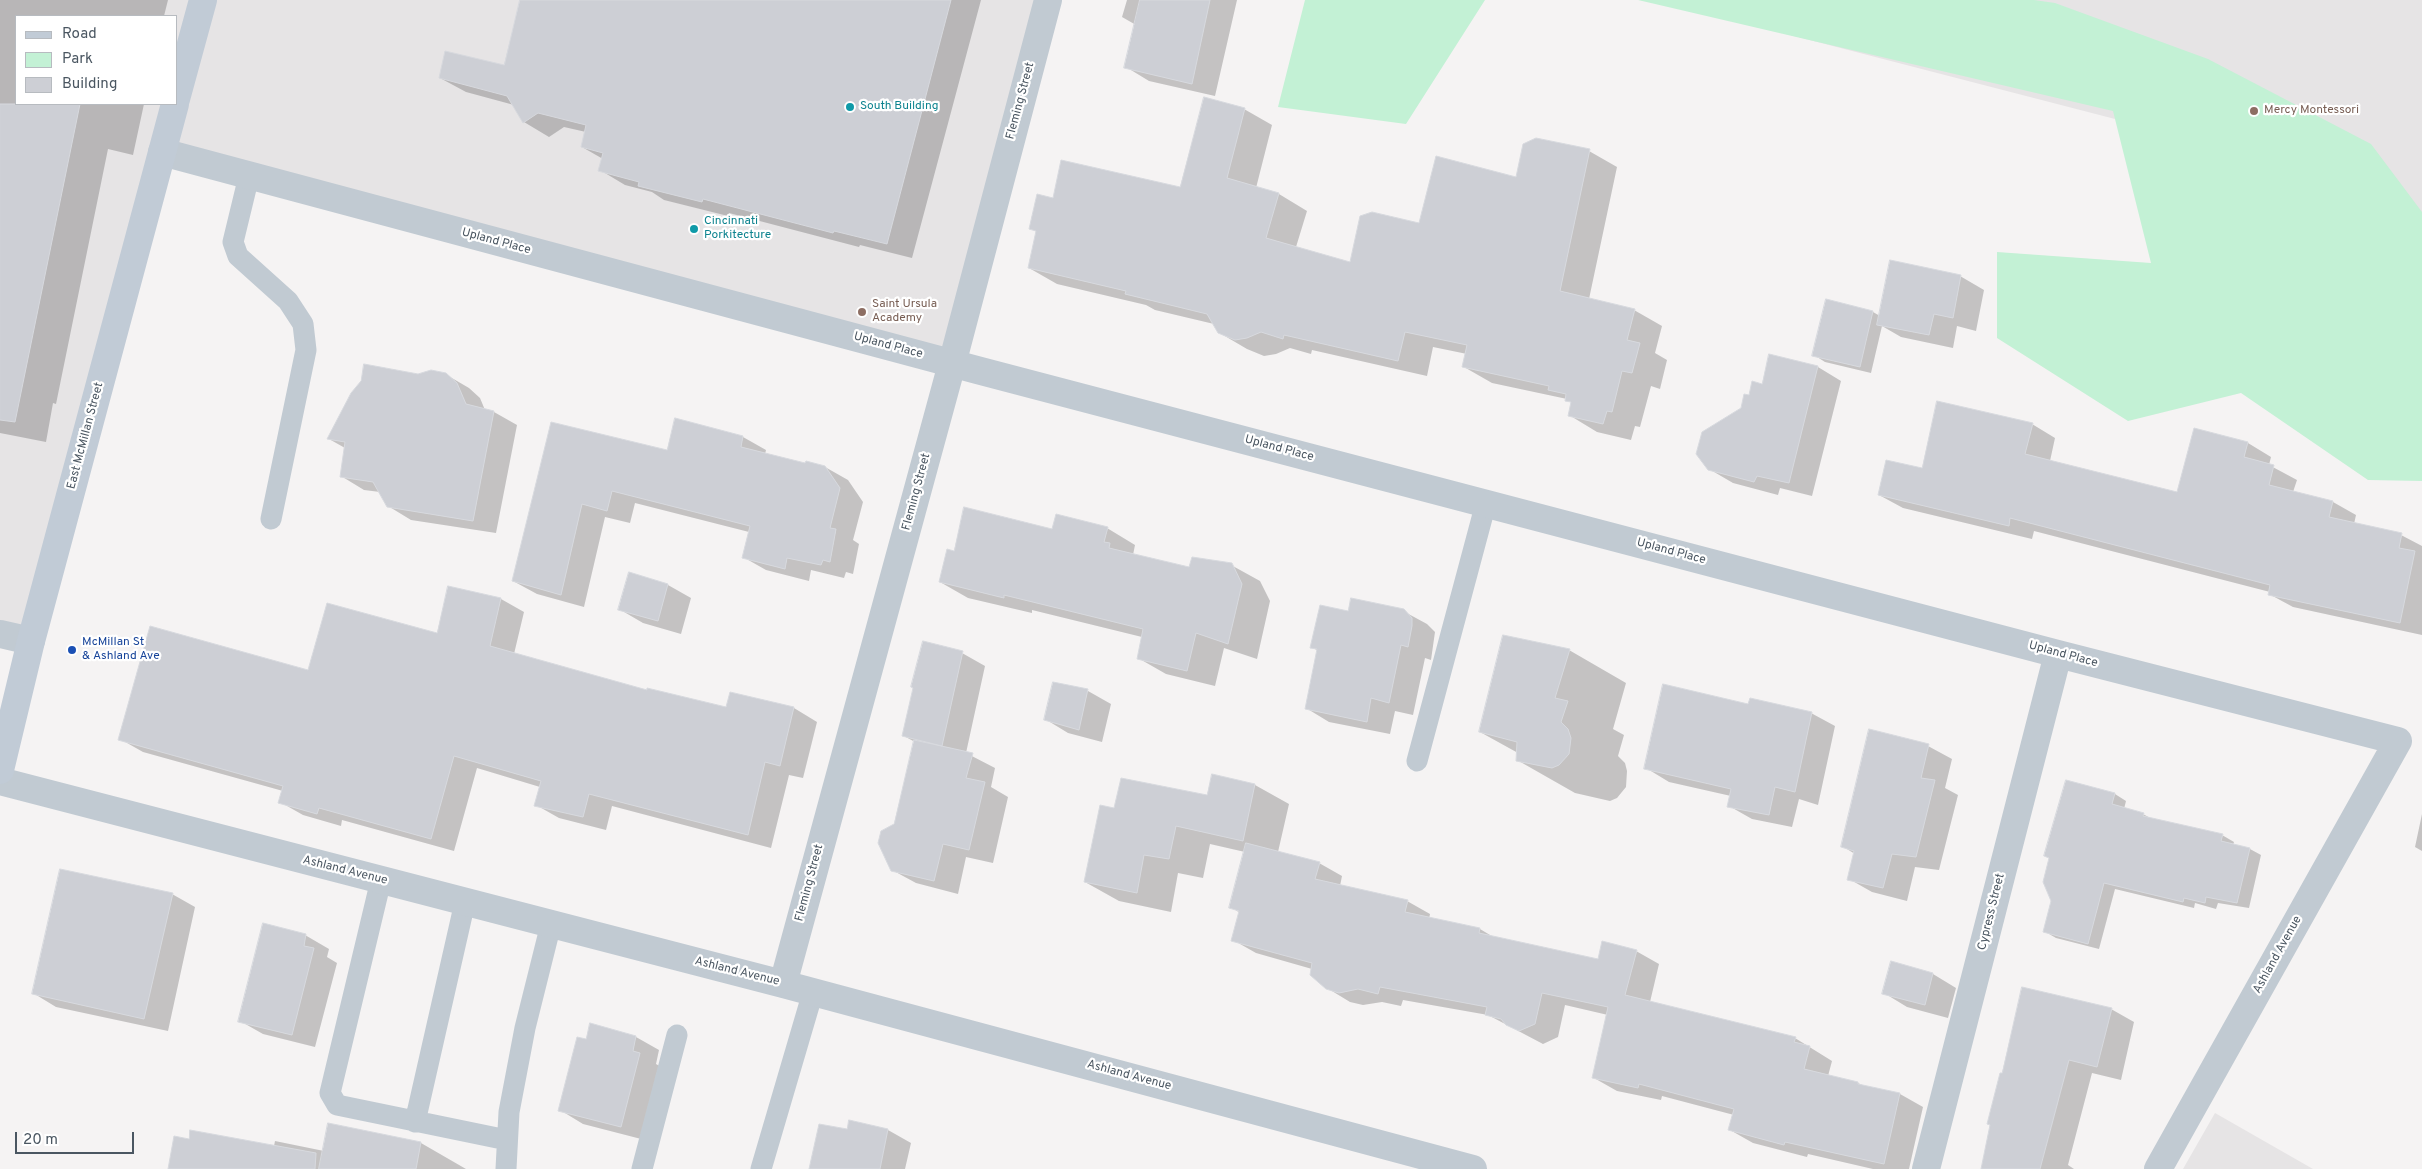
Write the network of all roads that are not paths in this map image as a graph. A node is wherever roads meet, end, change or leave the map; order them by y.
1 (203, 0) edge
2 (1048, 0) edge
3 (178, 92) edge
4 (175, 105) edge
5 (162, 152) junction
6 (249, 176) junction
7 (952, 364) junction
8 (1486, 503) junction
9 (271, 519) dead end
10 (0, 634) edge
11 (31, 640) junction
12 (2058, 654) junction
13 (2398, 741) joint
14 (1417, 761) dead end
15 (0, 770) edge
16 (0, 781) edge
17 (381, 880) junction
18 (465, 902) junction
19 (551, 924) junction
20 (783, 984) junction
21 (813, 992) junction
22 (677, 1035) dead end
23 (415, 1122) junction
24 (507, 1140) junction
25 (506, 1169) edge
26 (642, 1169) edge
27 (761, 1169) edge
28 (1473, 1169) edge
29 (1926, 1169) edge
30 (2158, 1169) edge

1 - 3 main road
2 - 7 street, Fleming Street
4 - 5 main road, East McMillan Street
5 - 6 street, Upland Place
5 - 11 main road, East McMillan Street
6 - 7 street, Upland Place
6 - 9 lane
7 - 8 street, Upland Place
7 - 20 street, Fleming Street
8 - 12 street, Upland Place
8 - 14 lane
10 - 11 street
11 - 15 main road, East McMillan Street
12 - 13 street, Upland Place
12 - 29 street, Cypress Street
13 - 30 street, Ashland Avenue
16 - 17 street, Ashland Avenue
17 - 18 street, Ashland Avenue
17 - 23 lane
18 - 19 street, Ashland Avenue
18 - 23 lane
19 - 20 street, Ashland Avenue
19 - 24 lane
20 - 21 street, Ashland Avenue
21 - 27 lane
21 - 28 street, Ashland Avenue
22 - 26 lane
23 - 24 lane
24 - 25 lane

